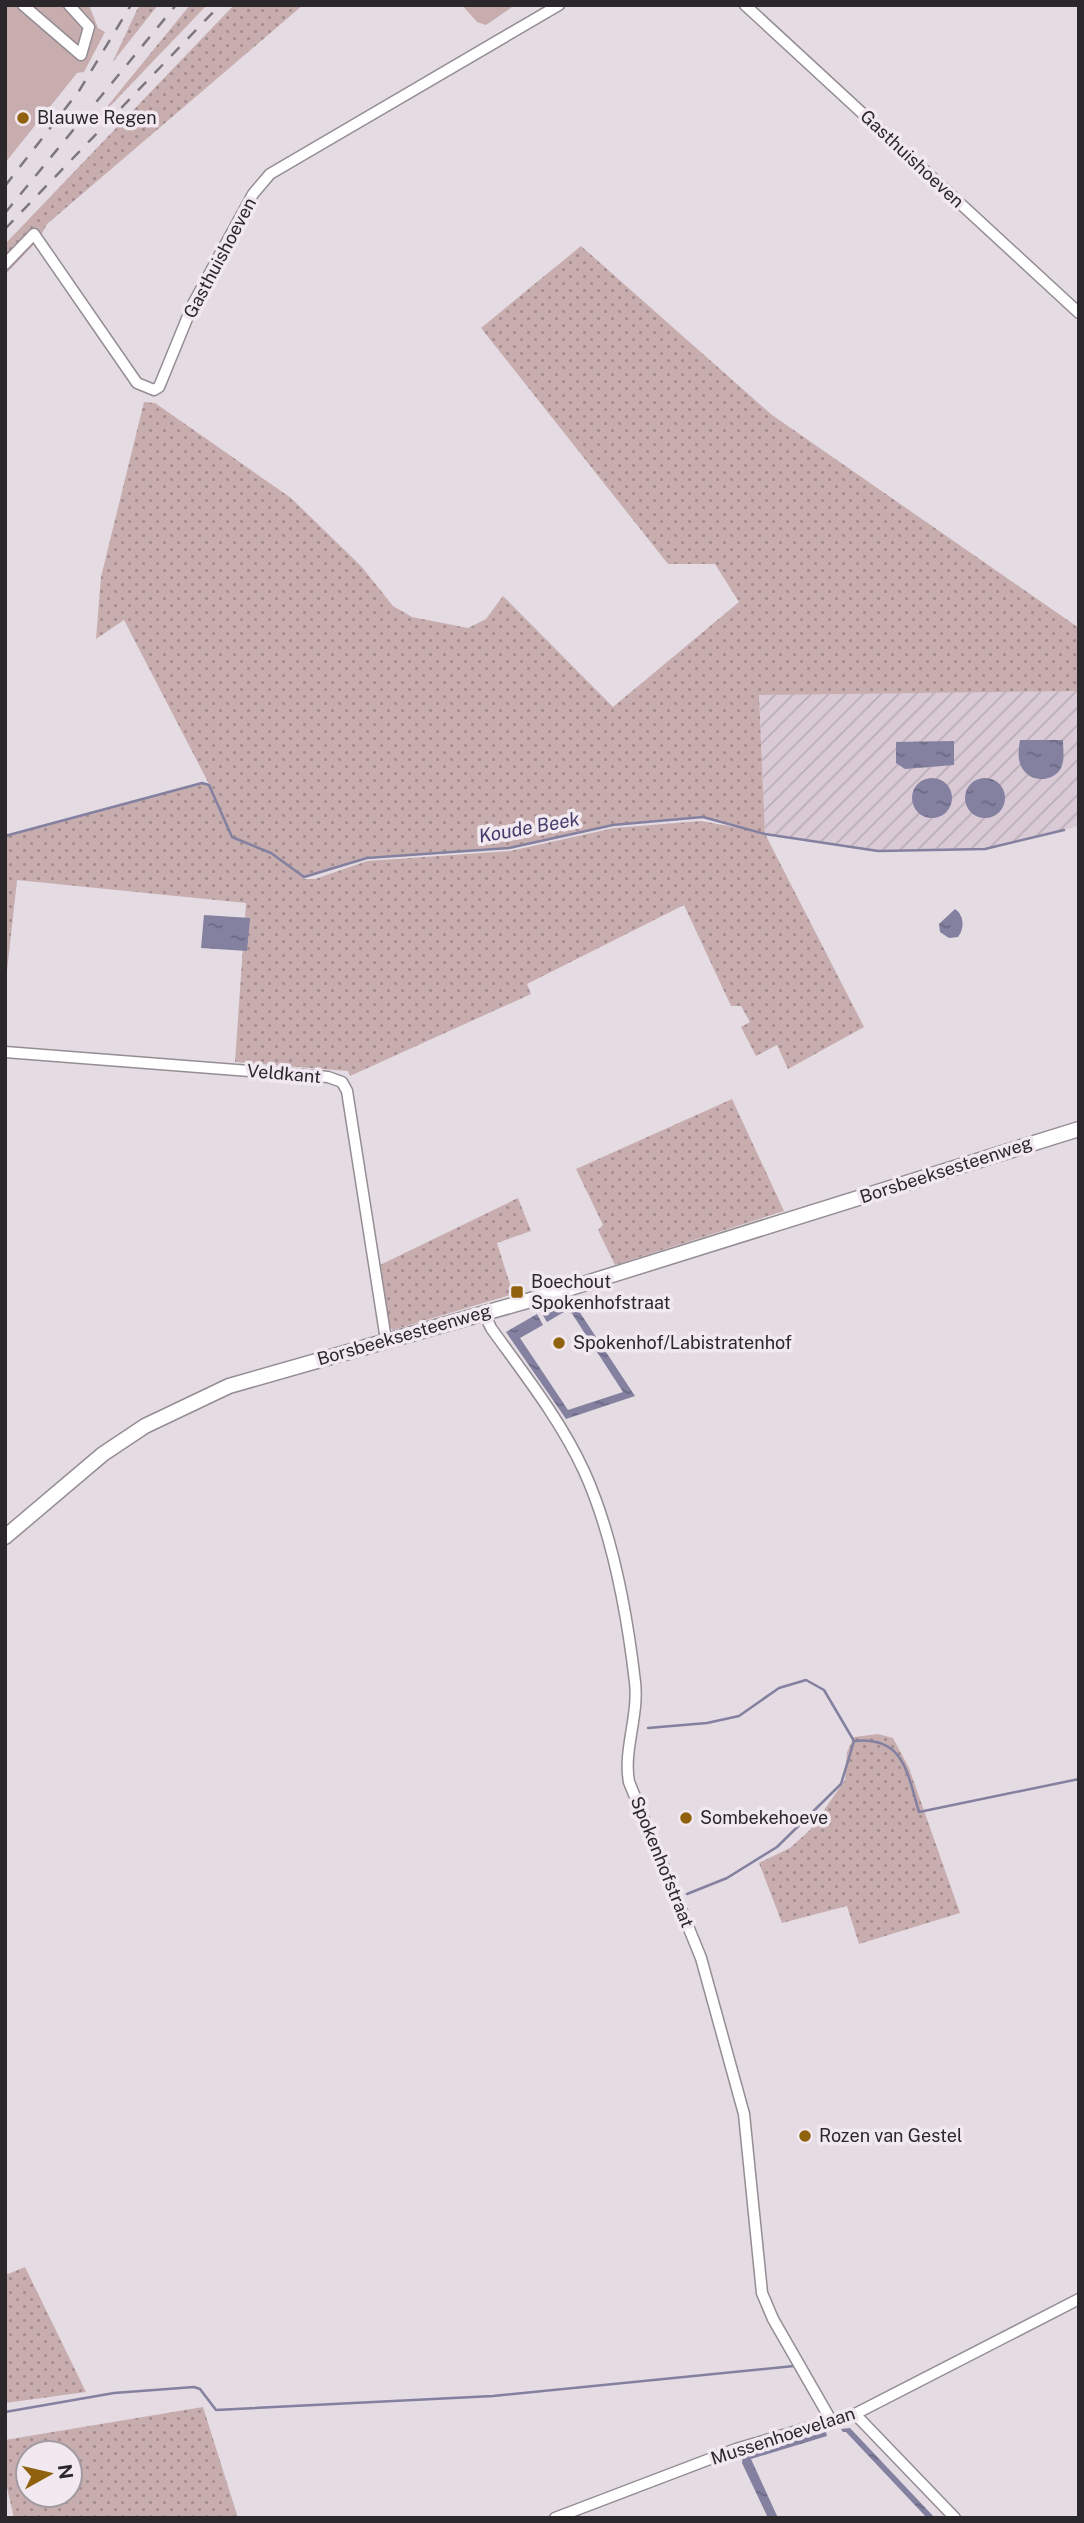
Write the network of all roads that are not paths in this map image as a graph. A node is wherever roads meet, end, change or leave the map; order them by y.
1 (23, 5) edge
2 (69, 5) edge
3 (559, 5) edge
4 (745, 5) edge
5 (5, 264) edge
6 (1079, 313) edge
7 (5, 1052) edge
8 (1079, 1129) edge
9 (484, 1313) junction
10 (386, 1340) junction
11 (5, 1537) edge
12 (1079, 2299) edge
13 (855, 2414) junction
14 (832, 2421) junction
15 (555, 2518) edge
16 (955, 2518) edge

1 - 2 street
3 - 5 street, Gasthuishoeven
4 - 6 street, Gasthuishoeven
7 - 10 street, Veldkant
8 - 9 street, Borsbeeksesteenweg
9 - 10 street, Borsbeeksesteenweg
9 - 14 street, Spokenhofstraat
10 - 11 street, Borsbeeksesteenweg
12 - 13 street, Mussenhoevelaan
13 - 14 street, Mussenhoevelaan
13 - 16 street
14 - 15 street, Mussenhoevelaan

